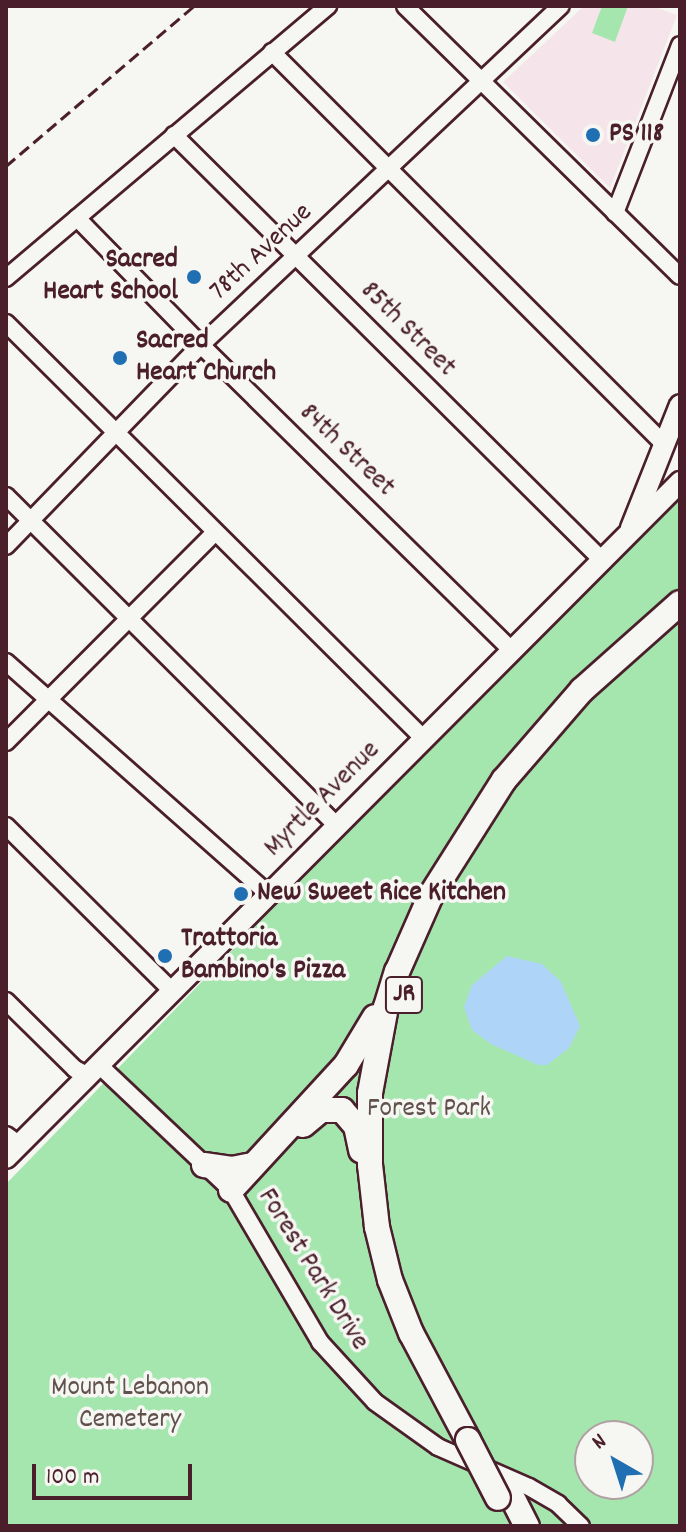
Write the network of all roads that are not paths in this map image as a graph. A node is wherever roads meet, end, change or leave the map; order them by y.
1 (328, 6) edge
2 (405, 6) edge
3 (561, 6) edge
4 (680, 45) edge
5 (272, 52) junction
6 (481, 82) junction
7 (174, 135) junction
8 (389, 171) junction
9 (615, 213) junction
10 (77, 218) junction
11 (297, 257) junction
12 (680, 276) edge
13 (6, 278) edge
14 (6, 323) edge
15 (201, 345) junction
16 (680, 405) edge
17 (117, 432) junction
18 (672, 440) edge
19 (680, 482) edge
20 (6, 496) edge
21 (673, 497) edge
22 (32, 521) junction
23 (215, 532) junction
24 (628, 535) junction
25 (6, 546) edge
26 (603, 561) junction
27 (680, 603) edge
28 (128, 619) junction
29 (680, 620) edge
30 (512, 651) junction
31 (6, 662) edge
32 (48, 700) junction
33 (424, 739) junction
34 (6, 742) edge
35 (6, 826) edge
36 (337, 826) junction
37 (269, 895) junction
38 (397, 972) junction
39 (173, 992) junction
40 (6, 1001) edge
41 (94, 1070) junction
42 (11, 1146) edge
43 (204, 1165) junction
44 (253, 1165) junction
45 (234, 1193) junction
46 (377, 1227) junction
47 (475, 1442) junction
48 (505, 1497) junction
49 (512, 1526) edge
50 (527, 1526) edge
51 (581, 1526) edge

1 - 5 street
2 - 6 street
3 - 6 street, 78th Avenue
4 - 9 street
5 - 7 street
5 - 8 street
6 - 8 street, 78th Avenue
6 - 9 street
7 - 10 street
7 - 11 street, 85th Street
8 - 11 street, 78th Avenue
8 - 18 street
9 - 12 street
10 - 13 street
10 - 15 street, 84th Street
11 - 15 street, 78th Avenue
11 - 26 street, 85th Street
14 - 17 street
15 - 17 street, 78th Avenue
15 - 30 street, 84th Street
16 - 18 main road
17 - 22 street, 78th Avenue
17 - 23 street
18 - 24 main road
19 - 21 main road, Myrtle Avenue
20 - 22 street
21 - 24 main road, Myrtle Avenue
22 - 25 street, 78th Avenue
22 - 28 street
23 - 28 street
23 - 33 street
24 - 26 main road, Myrtle Avenue
26 - 30 main road, Myrtle Avenue
27 - 38 highway, JR
28 - 32 street
28 - 36 street
29 - 47 highway, JR
30 - 33 main road, Myrtle Avenue
31 - 32 street
32 - 34 street
32 - 37 street
33 - 36 main road, Myrtle Avenue
35 - 39 street
36 - 37 main road, Myrtle Avenue
37 - 39 main road, Myrtle Avenue
38 - 44 highway
38 - 46 highway, JR
39 - 41 main road, Myrtle Avenue
40 - 41 street, Forest Park Drive
41 - 42 main road, Myrtle Avenue
41 - 43 street, Forest Park Drive
43 - 44 highway
43 - 45 street, Forest Park Drive
44 - 45 highway
45 - 46 highway
45 - 51 street, Forest Park Drive
46 - 47 highway, JR
47 - 48 highway, JR, bridge
48 - 49 highway, JR
48 - 50 highway, JR

